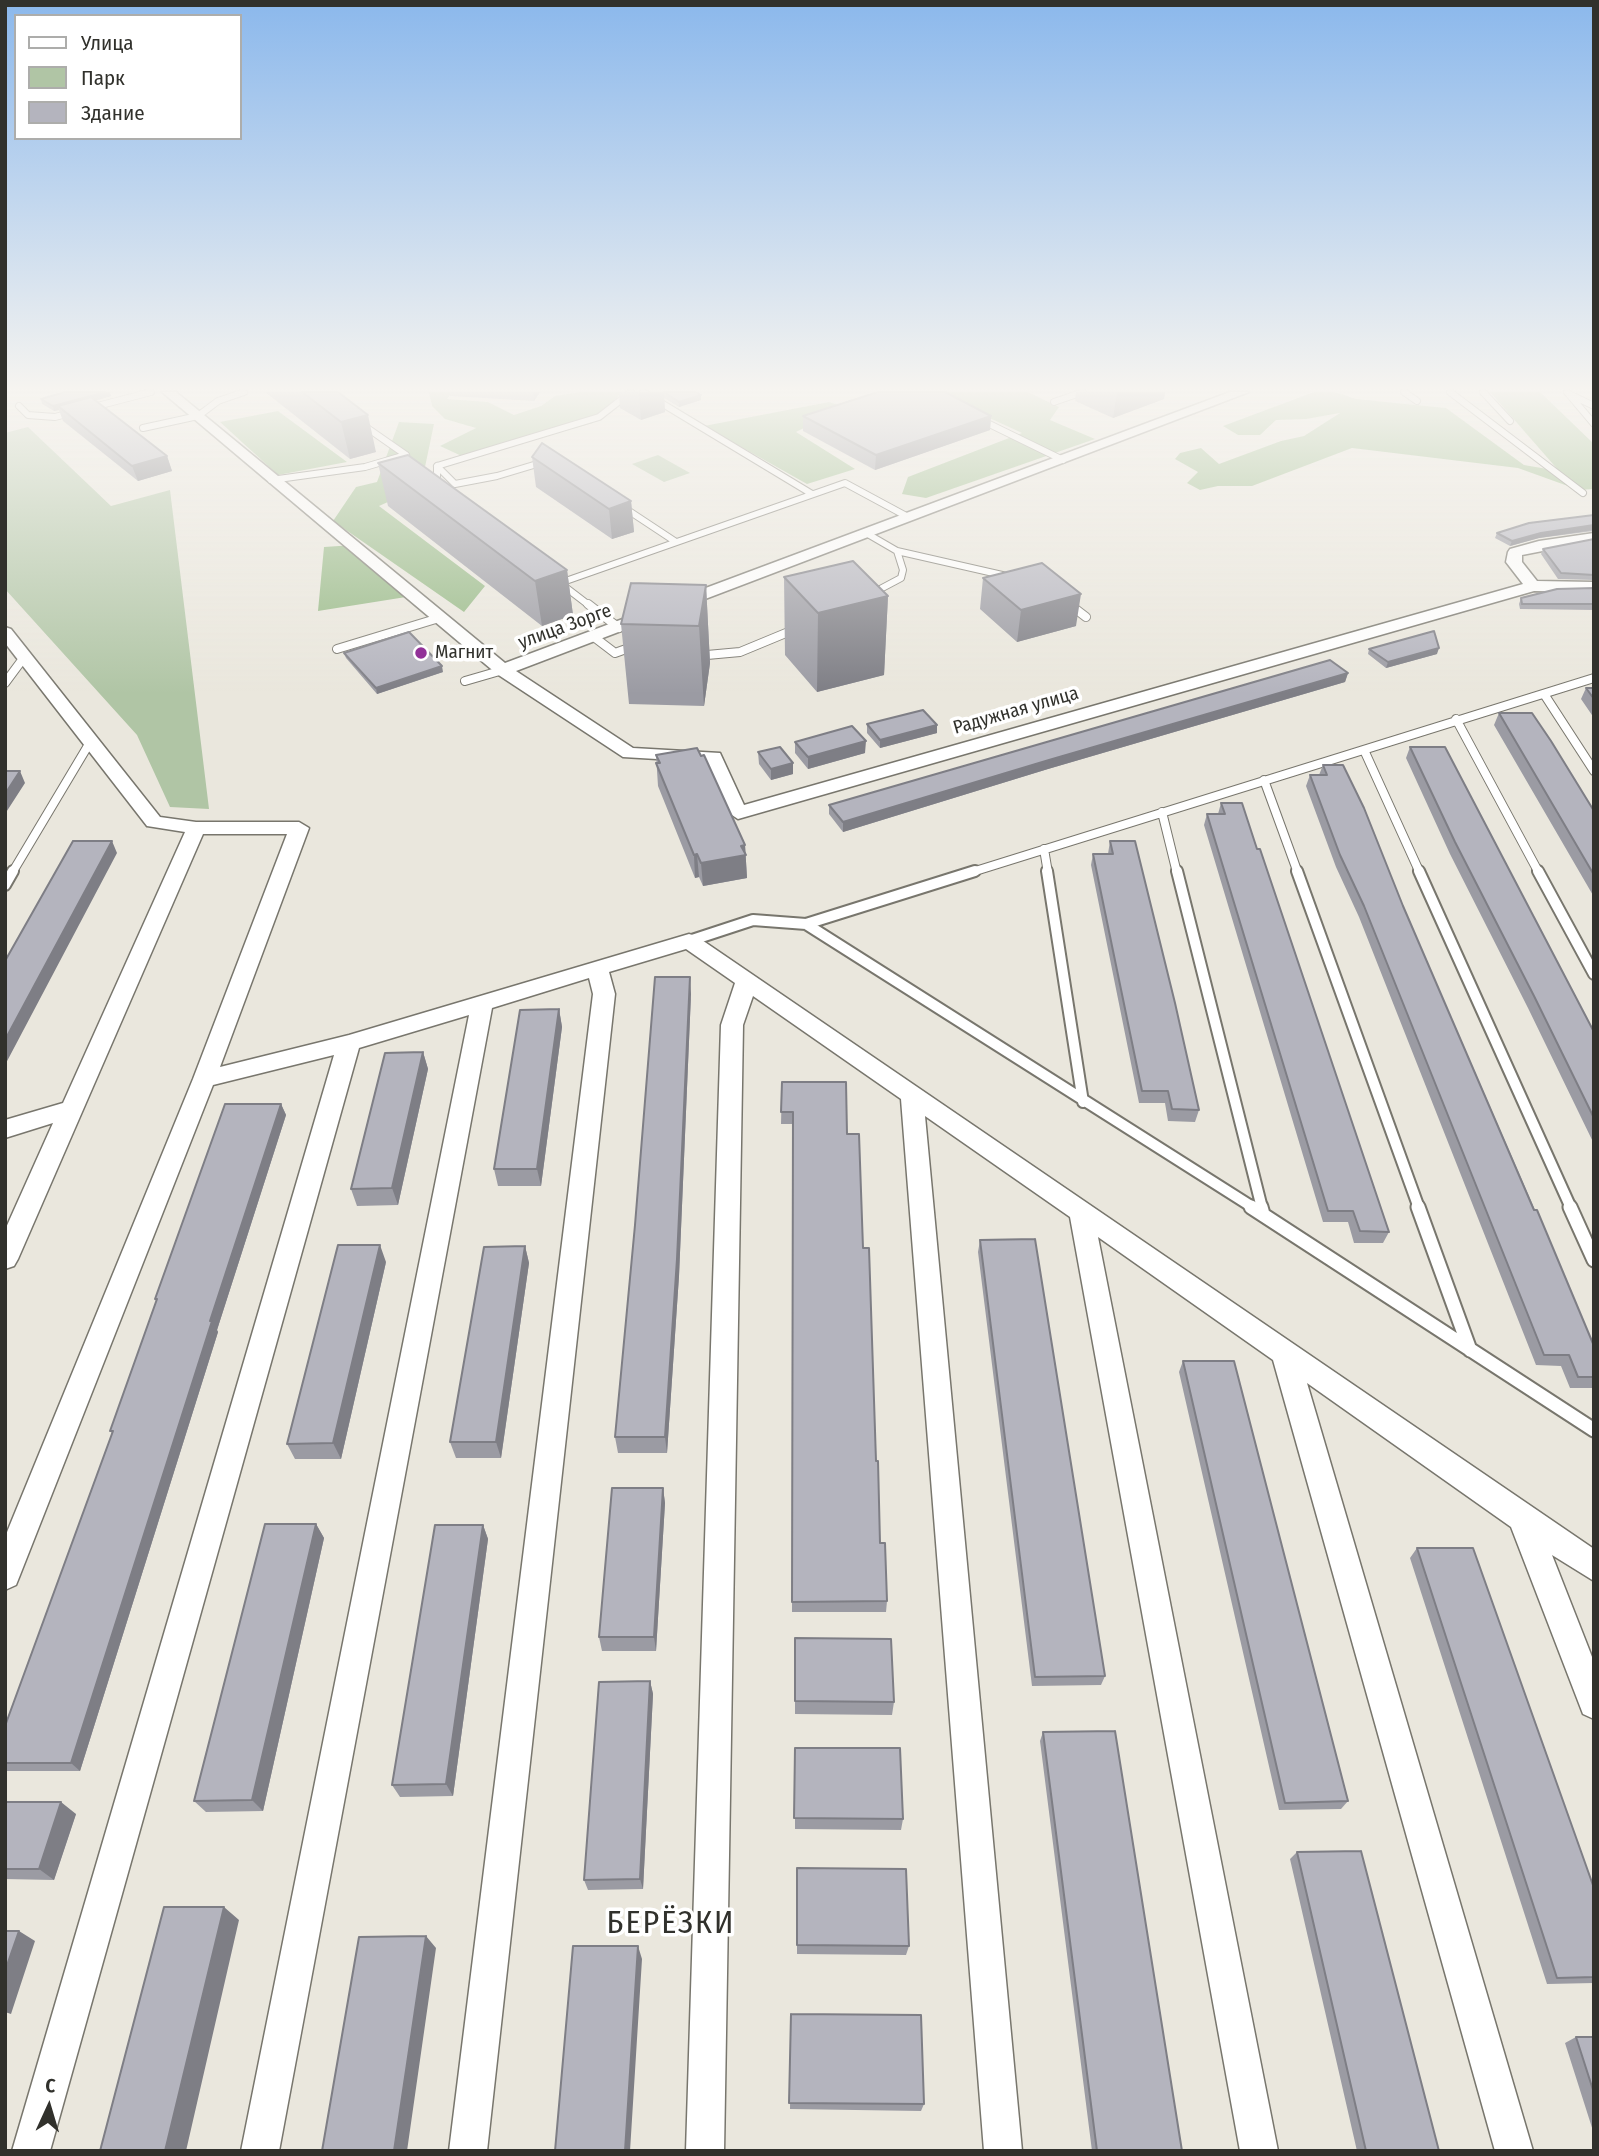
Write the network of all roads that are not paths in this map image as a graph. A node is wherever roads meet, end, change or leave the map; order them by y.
1 (286, 493) edge
2 (816, 493) edge
3 (864, 493) edge
4 (974, 493) edge
5 (812, 494) joint
6 (607, 496) edge
7 (908, 517) junction
8 (866, 534) junction
9 (1594, 537) edge
10 (676, 542) junction
11 (897, 551) junction
12 (549, 575) edge
13 (1016, 578) edge
14 (560, 583) junction
15 (1533, 586) junction
16 (1594, 587) edge
17 (863, 598) edge
18 (1065, 600) edge
19 (1086, 617) dead end
20 (439, 618) junction
21 (802, 626) edge
22 (619, 628) junction
23 (5, 632) edge
24 (594, 637) junction
25 (642, 643) edge
26 (337, 649) dead end
27 (25, 656) junction
28 (688, 656) edge
29 (503, 670) junction
30 (1594, 678) edge
31 (465, 681) dead end
32 (5, 683) edge
33 (1544, 694) junction
34 (1456, 719) junction
35 (92, 739) junction
36 (1364, 750) junction
37 (1594, 771) edge
38 (1264, 780) junction
39 (1162, 812) junction
40 (196, 828) junction
41 (1044, 849) junction
42 (5, 885) edge
43 (806, 924) junction
44 (689, 941) junction
45 (597, 969) junction
46 (1594, 974) edge
47 (747, 981) junction
48 (482, 1004) junction
49 (349, 1043) junction
50 (204, 1079) junction
51 (912, 1095) junction
52 (1083, 1102) junction
53 (72, 1109) junction
54 (5, 1129) edge
55 (1081, 1212) junction
56 (1263, 1214) junction
57 (5, 1259) edge
58 (1594, 1261) edge
59 (1470, 1350) junction
60 (1284, 1352) junction
61 (1594, 1430) edge
62 (1522, 1517) junction
63 (1594, 1567) edge
64 (5, 1575) edge
65 (1594, 1703) edge
66 (31, 2151) edge
67 (260, 2151) edge
68 (467, 2151) edge
69 (705, 2151) edge
70 (1003, 2151) edge
71 (1259, 2151) edge
72 (1514, 2151) edge

1 - 20 street, улица Зорге
2 - 5 lane
3 - 7 lane
4 - 7 street, улица Зорге
5 - 10 lane
6 - 10 lane
7 - 8 street, улица Зорге
8 - 11 lane
8 - 22 street, улица Зорге
9 - 15 street
10 - 14 lane
11 - 13 lane
11 - 17 lane
12 - 14 lane
14 - 22 lane
15 - 16 street, Радужная улица
15 - 29 street, Радужная улица
18 - 19 lane
20 - 26 lane
20 - 29 street, улица Зорге
21 - 28 lane
22 - 24 street, улица Зорге
23 - 27 street
24 - 25 lane
24 - 29 street, улица Зорге
27 - 32 lane
27 - 35 street
29 - 31 lane
30 - 33 lane
33 - 34 lane
33 - 37 lane
34 - 36 lane
34 - 46 lane
35 - 40 street
35 - 42 lane
36 - 38 lane
36 - 58 lane
38 - 39 lane
38 - 59 lane
39 - 41 lane
39 - 56 lane
40 - 50 street
40 - 53 street
41 - 43 lane
41 - 52 lane
43 - 44 lane
43 - 52 lane
44 - 45 street
44 - 47 street
45 - 48 street
45 - 68 street
47 - 51 street
47 - 69 street
48 - 49 street
48 - 67 street
49 - 50 street
49 - 66 street
50 - 64 street
51 - 55 street
51 - 70 street
52 - 56 lane
53 - 54 street
53 - 57 street
55 - 60 street
55 - 71 street
56 - 59 lane
59 - 61 lane
60 - 62 street
60 - 72 street
62 - 63 street
62 - 65 street

